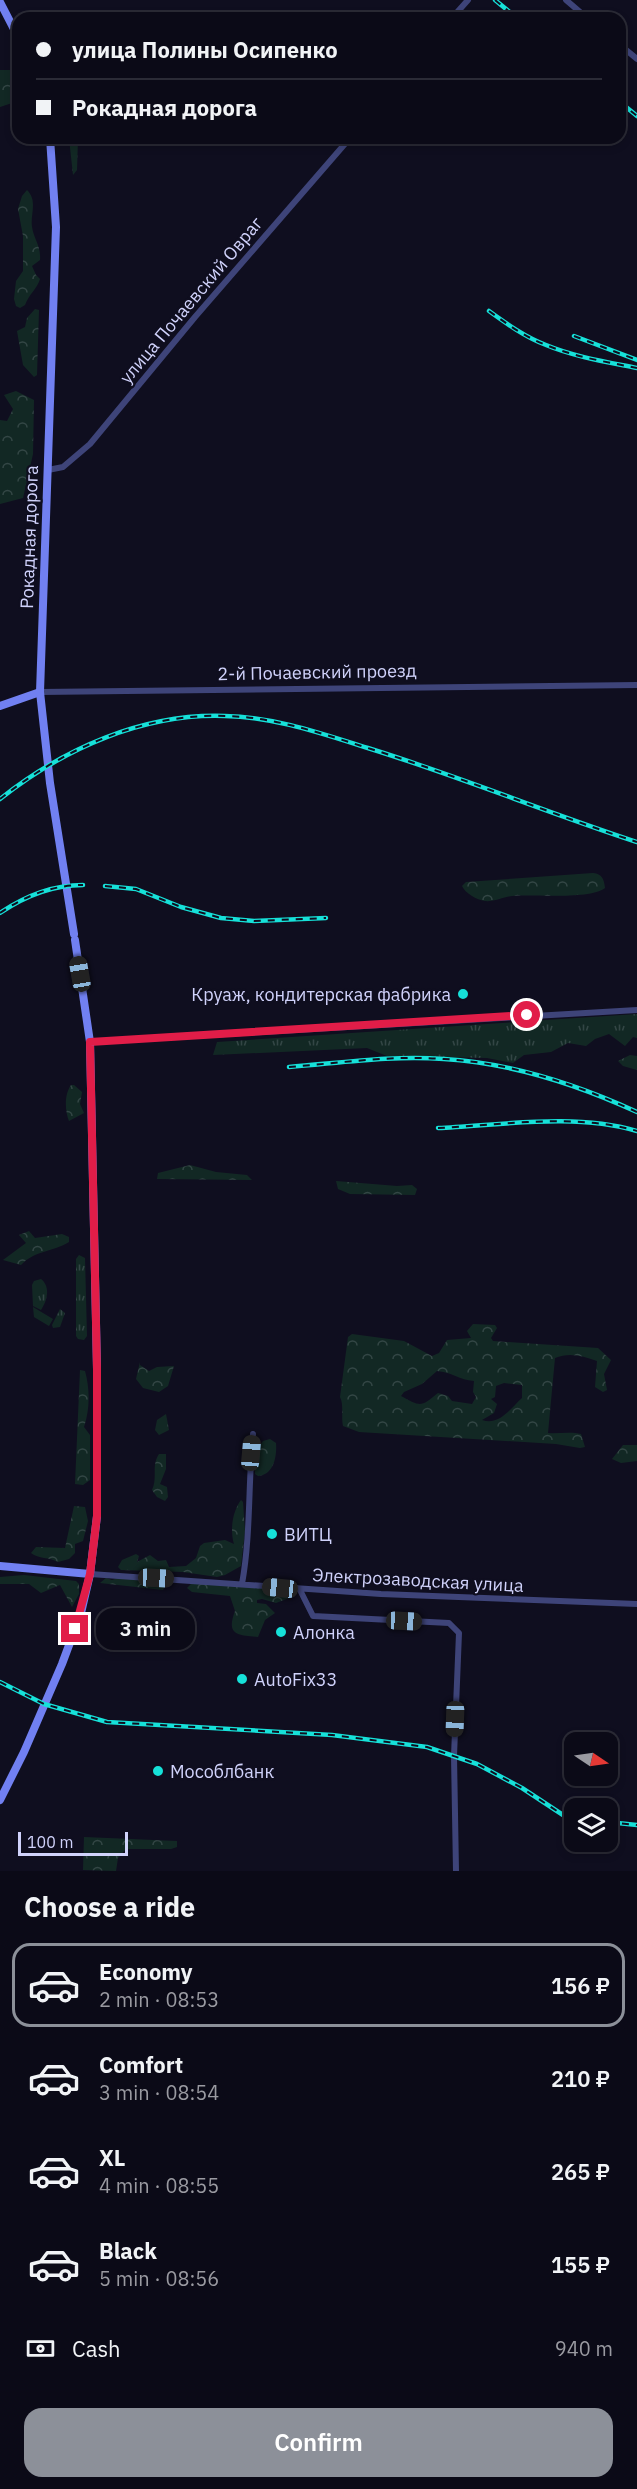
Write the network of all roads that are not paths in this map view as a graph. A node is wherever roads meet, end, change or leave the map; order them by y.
1 (468, 0) edge
2 (566, 0) edge
3 (0, 2) edge
4 (457, 12) edge
5 (580, 12) edge
6 (12, 25) edge
7 (50, 144) edge
8 (345, 144) edge
9 (48, 470) junction
10 (637, 685) edge
11 (40, 692) junction
12 (0, 706) edge
13 (637, 1010) edge
14 (90, 1042) junction
15 (253, 1434) dead end
16 (0, 1566) edge
17 (90, 1574) junction
18 (242, 1584) junction
19 (300, 1590) junction
20 (637, 1604) edge
21 (0, 1800) edge
22 (456, 1871) edge

1 - 4 street
2 - 5 street
3 - 6 main road
7 - 9 main road, Рокадная дорога
8 - 9 street, улица Почаевский Овраг
9 - 11 main road, Рокадная дорога
10 - 11 street, 2-й Почаевский проезд
11 - 12 main road, 2-й Почаевский проезд
11 - 14 main road, Рокадная дорога
13 - 14 street
14 - 17 main road, Рокадная дорога
15 - 18 street
16 - 17 main road
17 - 18 street, Электрозаводская улица
17 - 21 main road, Рокадная дорога
18 - 19 street, Электрозаводская улица
19 - 20 street, Электрозаводская улица
19 - 22 street

